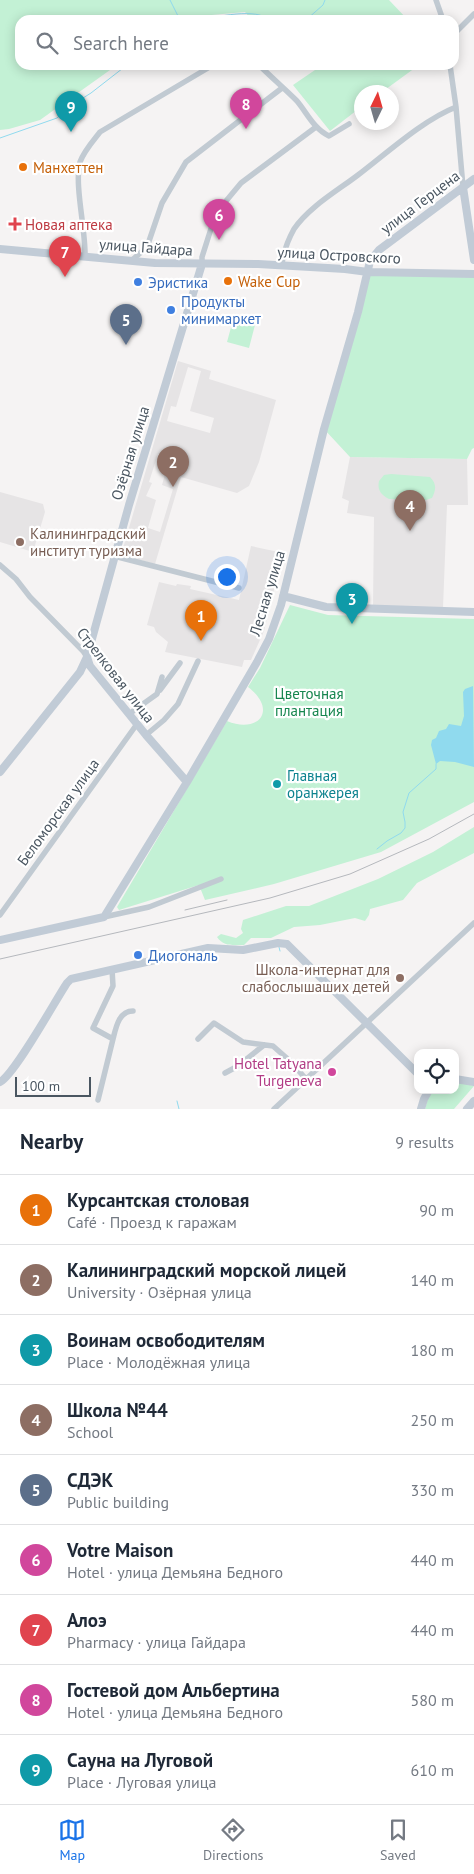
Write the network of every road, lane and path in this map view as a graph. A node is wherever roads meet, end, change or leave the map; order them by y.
1 (436, 0) edge
2 (474, 14) edge
3 (440, 15) edge
4 (459, 29) edge
5 (205, 70) edge
6 (264, 70) edge
7 (451, 70) edge
8 (282, 88) junction
9 (456, 107) junction
10 (349, 124) dead end
11 (316, 128) junction
12 (474, 178) edge
13 (463, 187) junction
14 (0, 249) edge
15 (85, 257) junction
16 (474, 260) edge
17 (132, 261) junction
18 (202, 264) junction
19 (282, 266) junction
20 (368, 272) junction
21 (474, 274) edge
22 (114, 556) junction
23 (0, 566) edge
24 (240, 588) dead end
25 (283, 596) junction
26 (474, 612) edge
27 (87, 657) junction
28 (198, 661) dead end
29 (180, 663) dead end
30 (162, 676) dead end
31 (157, 694) junction
32 (129, 714) junction
33 (137, 724) junction
34 (146, 735) junction
35 (0, 772) edge
36 (187, 782) junction
37 (221, 879) dead end
38 (0, 915) edge
39 (104, 917) junction
40 (474, 923) edge
41 (0, 940) edge
42 (112, 970) junction
43 (133, 1011) dead end
44 (367, 1024) junction
45 (113, 1039) junction
46 (198, 1039) dead end
47 (264, 1045) junction
48 (414, 1070) edge
49 (225, 1073) dead end
50 (2, 1078) edge
51 (306, 1079) junction
52 (459, 1080) edge
53 (474, 1082) edge
54 (427, 1094) edge
55 (98, 1100) dead end
56 (474, 1101) edge
57 (274, 1109) edge
58 (421, 1109) edge
59 (467, 1109) edge

1 - 3 street
2 - 4 street
5 - 15 street
6 - 8 street
7 - 9 street
8 - 11 street
8 - 17 street
9 - 13 street
9 - 19 street
10 - 11 street
11 - 18 street
12 - 13 street, улица Герцена
13 - 16 street
13 - 20 street, улица Герцена
14 - 15 street, улица Гайдара
15 - 17 street, улица Гайдара
17 - 18 street, улица Гайдара
18 - 19 street, улица Островского
18 - 22 street, Озёрная улица
19 - 20 street, улица Островского
20 - 21 street, улица Островского
20 - 25 street, Лесная улица
22 - 24 street
22 - 27 street, Озёрная улица
23 - 27 street, Стрелковая улица
25 - 26 street
25 - 36 street, Лесная улица
27 - 32 street, Стрелковая улица
27 - 35 street, Озёрная улица
28 - 34 street
29 - 31 street
30 - 31 street
31 - 32 street
32 - 33 street, Стрелковая улица
33 - 34 street, Стрелковая улица
33 - 38 street, Беломорская улица
34 - 36 street, Стрелковая улица
36 - 39 street, Лесная улица
37 - 39 street
39 - 41 street
40 - 44 street
42 - 44 street
42 - 45 street
42 - 50 street
43 - 45 street
44 - 48 street
44 - 51 street
45 - 55 street
46 - 47 street
47 - 49 street
47 - 51 street
51 - 57 street
52 - 53 street
54 - 58 street
56 - 59 street

